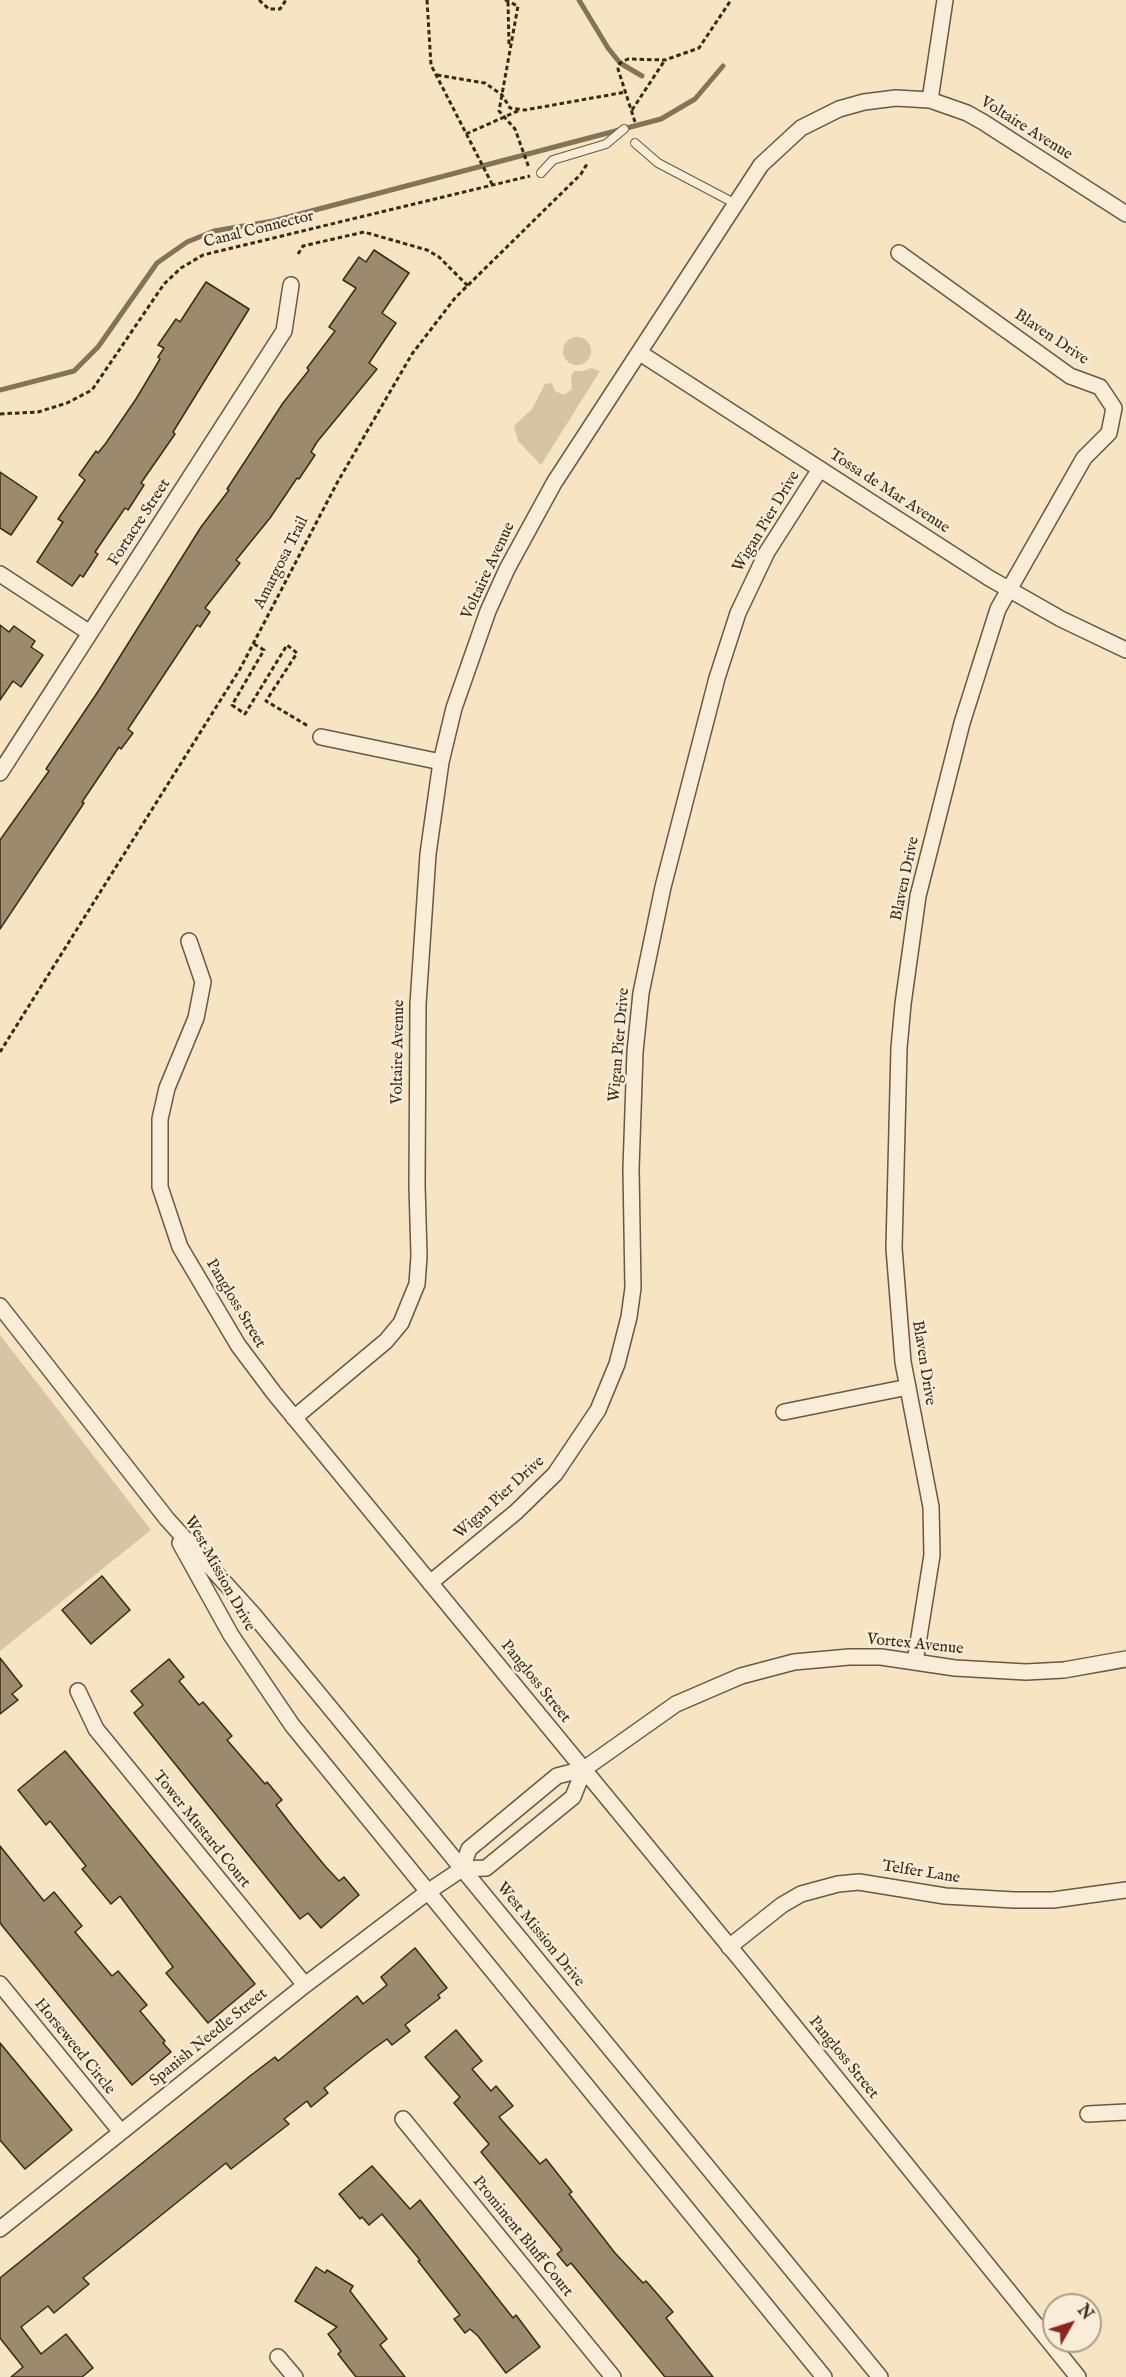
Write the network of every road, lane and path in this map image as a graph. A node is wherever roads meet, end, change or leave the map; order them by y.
1 (259, 0) edge
2 (286, 0) edge
3 (427, 0) edge
4 (731, 0) edge
5 (945, 0) edge
6 (507, 1) edge
7 (510, 49) junction
8 (665, 60) junction
9 (437, 75) junction
10 (626, 92) junction
11 (501, 95) junction
12 (930, 100) junction
13 (521, 109) junction
14 (504, 117) junction
15 (624, 129) dead end
16 (466, 134) junction
17 (635, 143) dead end
18 (578, 165) dead end
19 (536, 174) junction
20 (492, 184) junction
21 (736, 204) junction
22 (1126, 214) edge
23 (899, 253) dead end
24 (298, 254) dead end
25 (291, 285) dead end
26 (468, 286) junction
27 (640, 353) junction
28 (0, 414) edge
29 (820, 469) junction
30 (0, 574) edge
31 (1008, 589) junction
32 (90, 633) junction
33 (254, 644) junction
34 (1126, 650) edge
35 (316, 733) joint
36 (441, 762) junction
37 (0, 773) edge
38 (189, 941) dead end
39 (0, 1052) edge
40 (0, 1306) edge
41 (908, 1387) junction
42 (784, 1412) dead end
43 (294, 1418) junction
44 (167, 1519) junction
45 (430, 1583) junction
46 (1126, 1659) edge
47 (915, 1662) junction
48 (78, 1691) dead end
49 (584, 1769) junction
50 (462, 1869) junction
51 (445, 1881) joint
52 (1126, 1890) edge
53 (429, 1891) junction
54 (729, 1947) junction
55 (0, 1984) edge
56 (304, 1985) junction
57 (1126, 2112) edge
58 (1088, 2114) dead end
59 (403, 2119) dead end
60 (121, 2132) junction
61 (0, 2229) edge
62 (278, 2357) dead end
63 (295, 2377) edge
64 (614, 2377) edge
65 (824, 2377) edge
66 (880, 2377) edge
67 (1078, 2377) edge

1 - 2 path
3 - 9 path
4 - 8 path
5 - 12 street
6 - 7 path
6 - 7 path
7 - 11 path
8 - 10 path
8 - 10 path
9 - 11 path
9 - 16 path
10 - 13 path
11 - 13 path
11 - 14 path
12 - 21 street, Voltaire Avenue
12 - 22 street, Voltaire Avenue
13 - 14 path
14 - 16 path
14 - 19 path
15 - 19 lane
16 - 20 path
17 - 21 lane
18 - 26 path, Amargosa Trail
19 - 20 path, Canal Connector
20 - 28 path, Canal Connector
21 - 27 street, Voltaire Avenue
23 - 31 street, Blaven Drive
24 - 26 path
25 - 32 street, Fortacre Street
26 - 33 path, Amargosa Trail
27 - 29 street, Tossa de Mar Avenue
27 - 36 street, Voltaire Avenue
29 - 31 street, Tossa de Mar Avenue
29 - 45 street, Wigan Pier Drive
30 - 32 street
31 - 34 street, Tossa de Mar Avenue
31 - 41 street, Blaven Drive
32 - 37 street, Fortacre Street
33 - 35 path
33 - 39 path, Amargosa Trail
35 - 36 street
36 - 43 street, Voltaire Avenue
38 - 43 street, Pangloss Street
40 - 44 street, West Mission Drive
41 - 42 street
41 - 47 street, Blaven Drive
43 - 45 street, Pangloss Street
44 - 50 street, West Mission Drive
44 - 53 street, West Mission Drive
45 - 49 street, Pangloss Street
46 - 47 street, Vortex Avenue
47 - 49 street, Vortex Avenue
48 - 56 street, Tower Mustard Court
49 - 50 street, Vortex Avenue
49 - 50 street, Vortex Avenue
49 - 54 street, Pangloss Street
50 - 51 street, Vortex Avenue
50 - 66 street, West Mission Drive
51 - 53 street, Spanish Needle Street
52 - 54 street, Telfer Lane
53 - 56 street, Spanish Needle Street
53 - 65 street, West Mission Drive
54 - 67 street, Pangloss Street
55 - 60 street, Horseweed Circle
56 - 60 street, Spanish Needle Street
57 - 58 street
59 - 64 street, Prominent Bluff Court
60 - 61 street, Spanish Needle Street
62 - 63 street

